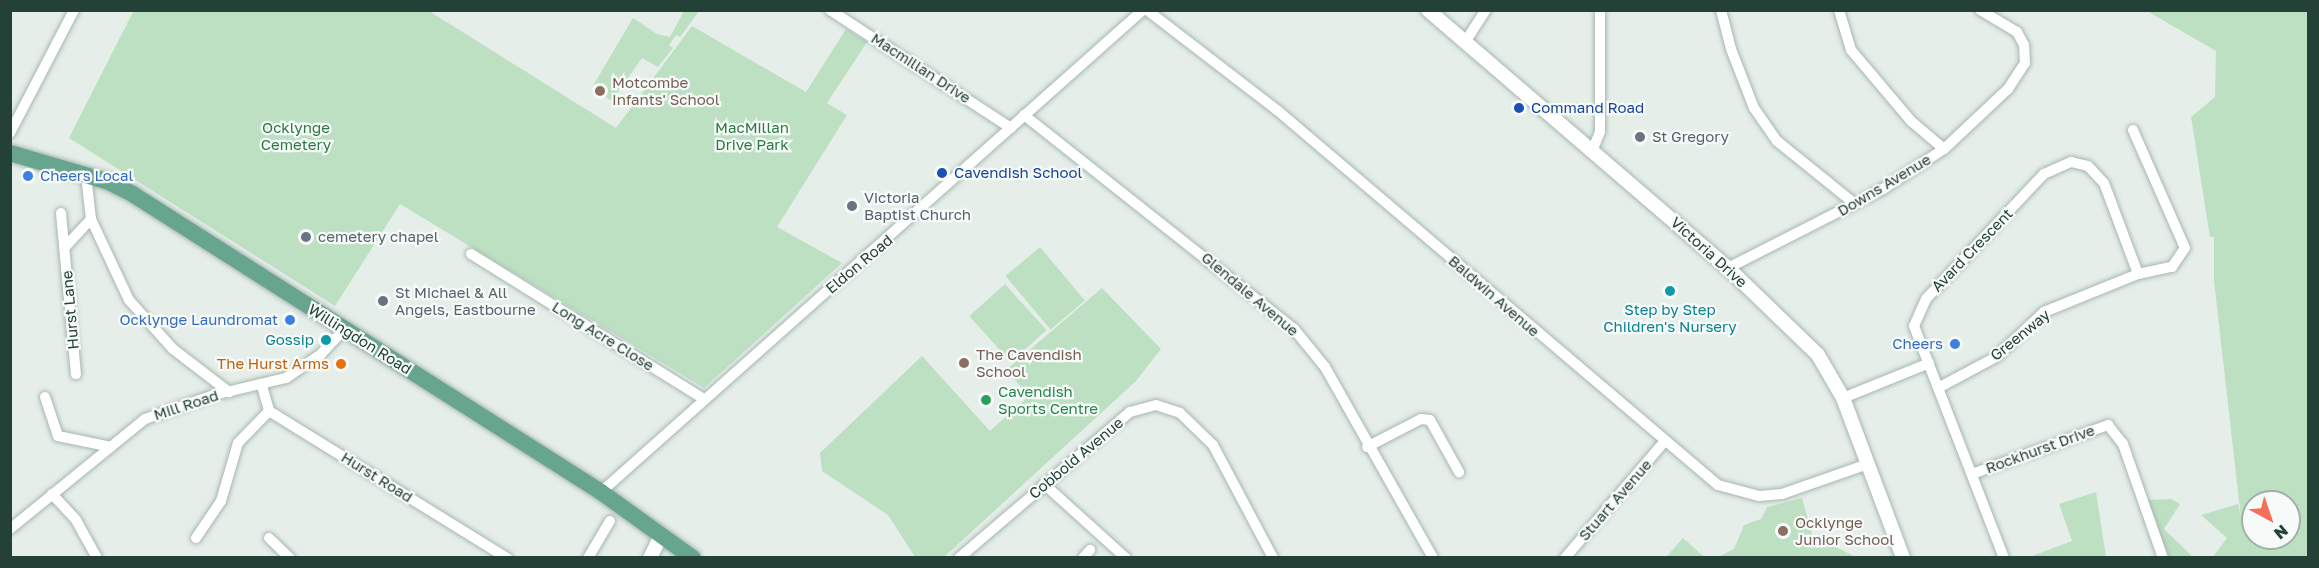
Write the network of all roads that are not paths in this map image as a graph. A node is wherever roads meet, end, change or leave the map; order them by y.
1 (74, 10) edge
2 (830, 10) edge
3 (1145, 10) edge
4 (1428, 10) edge
5 (1486, 10) edge
6 (1600, 10) edge
7 (1721, 10) edge
8 (1839, 10) edge
9 (1980, 10) edge
10 (1465, 42) junction
11 (1024, 115) junction
12 (1011, 128) junction
13 (2133, 130) dead end
14 (10, 133) edge
15 (1593, 149) junction
16 (1944, 149) junction
17 (10, 153) edge
18 (86, 175) junction
19 (1855, 204) junction
20 (61, 213) dead end
21 (91, 219) junction
22 (65, 247) junction
23 (471, 254) dead end
24 (1728, 268) junction
25 (2138, 274) junction
26 (344, 329) junction
27 (1929, 363) junction
28 (76, 374) dead end
29 (262, 386) junction
30 (1938, 388) junction
31 (228, 392) junction
32 (45, 397) dead end
33 (1843, 398) junction
34 (704, 399) junction
35 (269, 411) junction
36 (1664, 442) junction
37 (111, 447) junction
38 (1367, 447) junction
39 (1868, 464) junction
40 (1459, 472) dead end
41 (1972, 474) junction
42 (1044, 484) junction
43 (601, 492) junction
44 (52, 494) junction
45 (610, 521) dead end
46 (10, 529) edge
47 (661, 535) junction
48 (196, 538) dead end
49 (269, 538) dead end
50 (97, 558) edge
51 (290, 558) edge
52 (507, 558) edge
53 (588, 558) edge
54 (650, 558) edge
55 (693, 558) edge
56 (959, 558) edge
57 (1126, 558) edge
58 (1273, 558) edge
59 (1433, 558) edge
60 (1565, 558) edge
61 (1903, 558) edge
62 (2004, 558) edge
63 (2163, 558) edge

1 - 14 street
2 - 12 street, Macmillan Drive
3 - 11 street, Eldon Road
3 - 36 street, Baldwin Avenue
4 - 10 street, Victoria Drive
5 - 10 street
6 - 15 street
7 - 19 street
8 - 16 street
9 - 16 street, Downs Avenue
10 - 15 street, Victoria Drive
11 - 12 street, Eldon Road
11 - 38 street, Glendale Avenue
12 - 34 street, Eldon Road
13 - 25 street, Greenway
15 - 24 street, Victoria Drive
16 - 19 street, Downs Avenue
17 - 18 main road, Willingdon Road
18 - 21 street
18 - 26 main road, Willingdon Road
19 - 24 street, Downs Avenue
20 - 22 street, Hurst Lane
21 - 22 street
21 - 31 street
22 - 28 street, Hurst Lane
23 - 34 street, Long Acre Close
24 - 33 street, Victoria Drive
25 - 27 street, Avard Crescent
25 - 30 street, Greenway
26 - 29 street, Mill Road
26 - 43 main road, Willingdon Road
27 - 30 street, Avard Crescent
27 - 33 street
29 - 31 street, Mill Road
29 - 35 street
30 - 41 street, Avard Crescent
31 - 37 street, Mill Road
32 - 37 street
33 - 39 street, Victoria Drive
34 - 43 street, Eldon Road
35 - 48 street
35 - 52 street, Hurst Road
36 - 39 street, Baldwin Avenue
36 - 60 street, Stuart Avenue
37 - 44 street, Mill Road
38 - 40 street
38 - 59 street, Glendale Avenue
39 - 61 street, Victoria Drive
41 - 62 street, Avard Crescent
41 - 63 street, Rockhurst Drive
42 - 56 street, Cobbold Avenue
42 - 57 street
42 - 58 street, Cobbold Avenue
43 - 47 main road, Willingdon Road
44 - 46 street, Mill Road
44 - 50 street
45 - 53 street
47 - 54 street
47 - 55 main road, Willingdon Road
49 - 51 street

